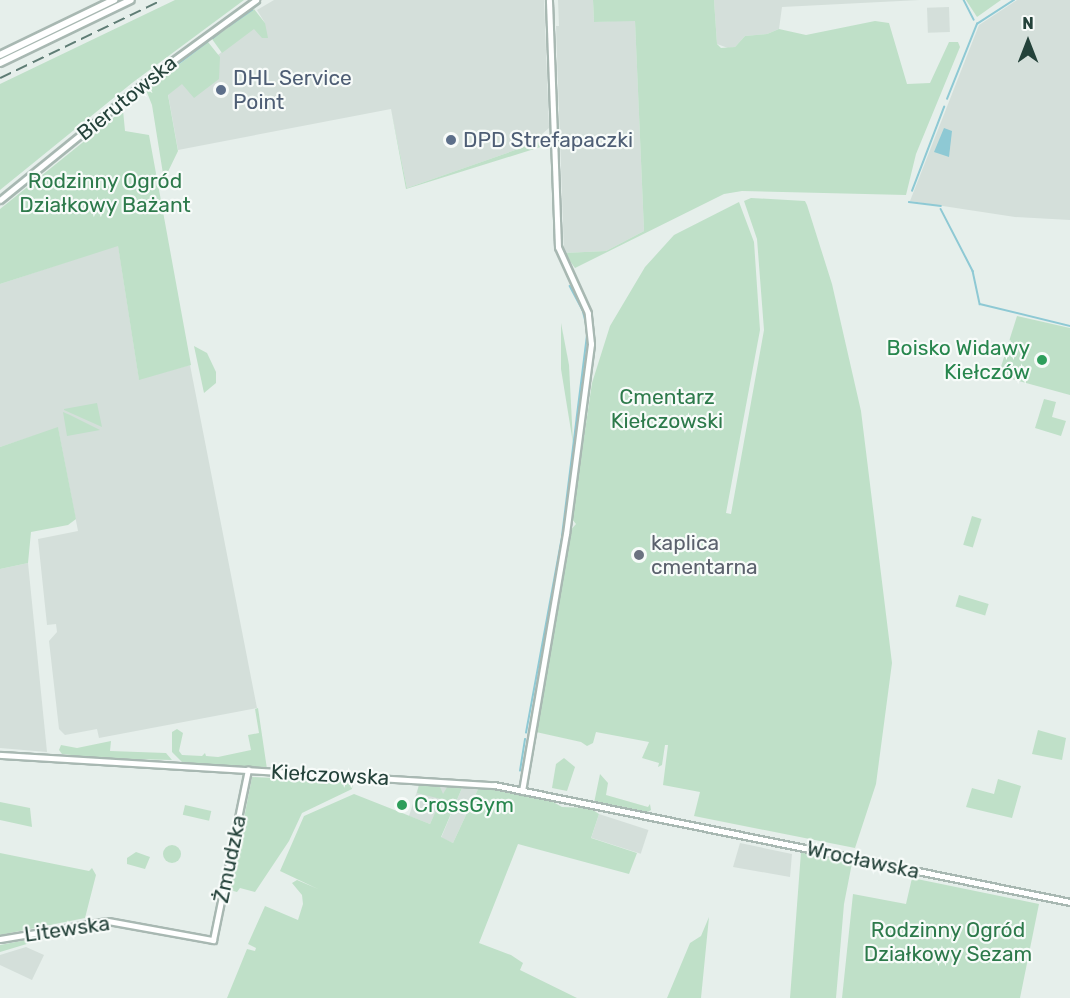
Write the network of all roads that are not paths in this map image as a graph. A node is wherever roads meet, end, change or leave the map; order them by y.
1 (114, 0) edge
2 (131, 0) edge
3 (256, 0) edge
4 (549, 0) edge
5 (0, 55) edge
6 (0, 63) edge
7 (0, 200) edge
8 (0, 755) edge
9 (248, 770) junction
10 (522, 790) junction
11 (657, 818) joint
12 (1070, 902) edge
13 (205, 938) joint
14 (0, 939) edge

1 - 5 main road
2 - 6 main road
3 - 7 street, Bierutowska
4 - 10 street
8 - 9 street, Kiełczowska
9 - 10 street, Kiełczowska
9 - 13 street, Żmudzka
10 - 11 street, Kiełczowska
11 - 12 street, Wrocławska
13 - 14 street, Litewska

